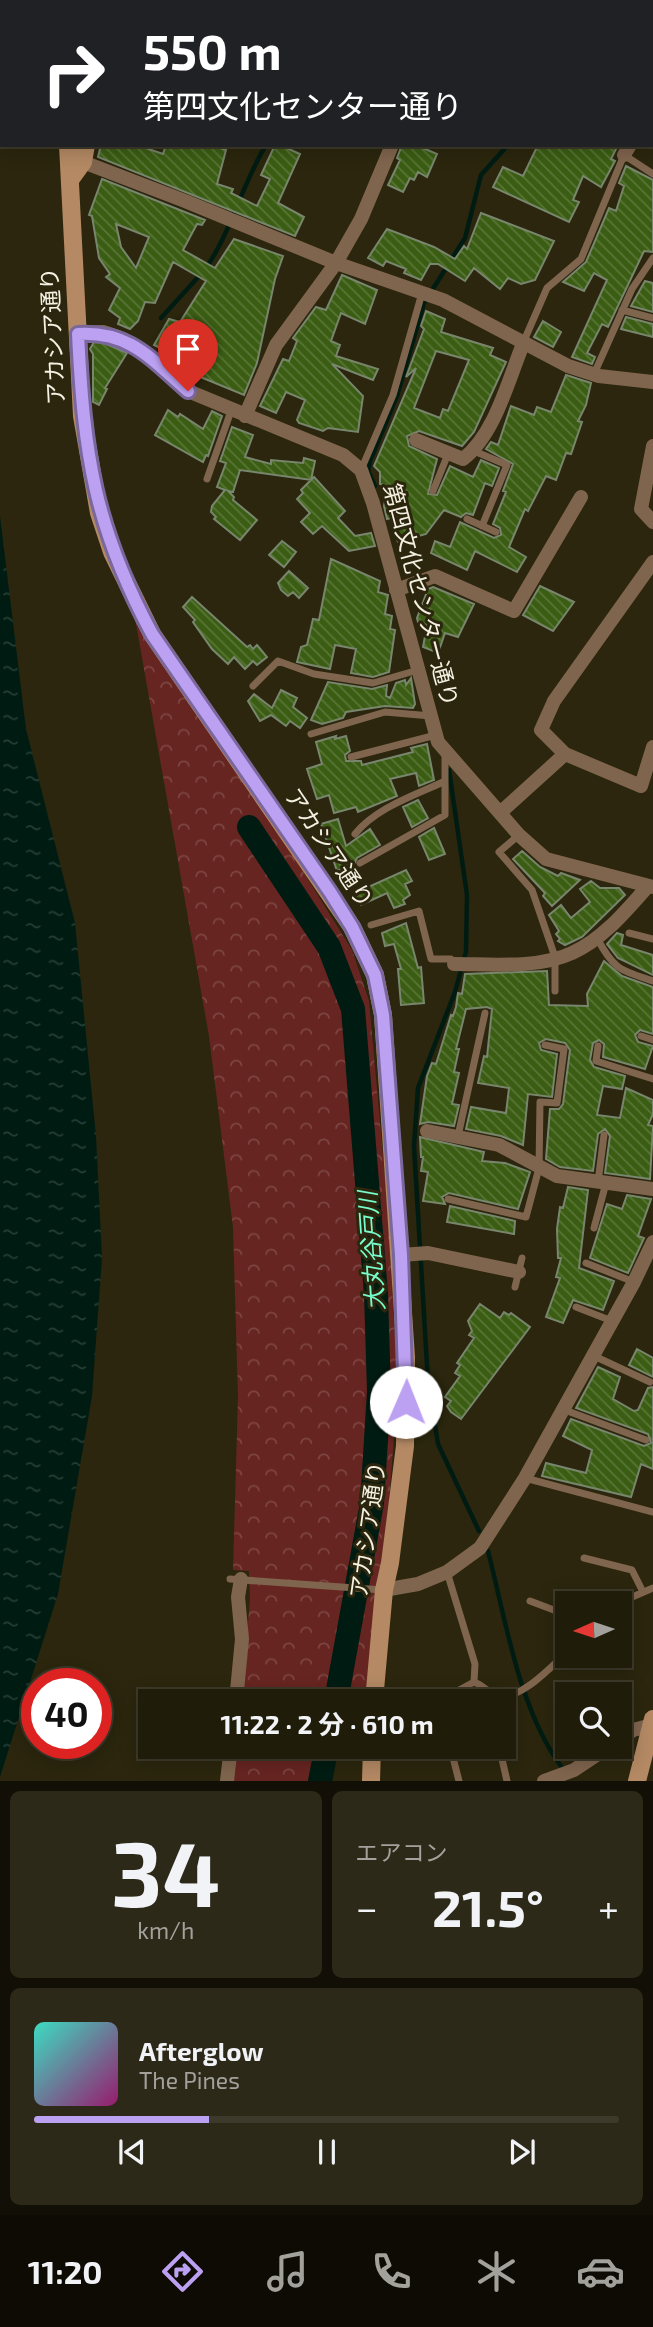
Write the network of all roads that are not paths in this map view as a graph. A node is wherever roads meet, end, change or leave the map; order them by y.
1 (68, 147) edge
2 (391, 147) edge
3 (627, 150) edge
4 (84, 154) edge
5 (653, 174) edge
6 (70, 180) junction
7 (653, 258) edge
8 (336, 263) junction
9 (422, 293) junction
10 (622, 310) junction
11 (653, 318) edge
12 (78, 334) junction
13 (523, 344) junction
14 (593, 374) junction
15 (653, 382) edge
16 (238, 414) junction
17 (415, 440) dead end
18 (653, 446) edge
19 (474, 451) junction
20 (448, 454) junction
21 (361, 470) junction
22 (207, 479) dead end
23 (433, 491) dead end
24 (581, 497) dead end
25 (467, 519) dead end
26 (653, 522) edge
27 (482, 526) junction
28 (496, 532) dead end
29 (653, 562) edge
30 (396, 590) junction
31 (419, 670) junction
32 (253, 686) dead end
33 (431, 716) junction
34 (311, 734) dead end
35 (437, 735) junction
36 (653, 747) edge
37 (445, 750) junction
38 (565, 754) junction
39 (351, 757) dead end
40 (443, 782) junction
41 (501, 812) junction
42 (355, 834) dead end
43 (519, 835) junction
44 (360, 863) dead end
45 (650, 887) edge
46 (371, 925) dead end
47 (629, 933) dead end
48 (597, 938) junction
49 (653, 939) edge
50 (555, 957) junction
51 (454, 964) joint
52 (653, 981) edge
53 (555, 991) dead end
54 (485, 1013) dead end
55 (642, 1036) dead end
56 (653, 1040) edge
57 (545, 1045) dead end
58 (598, 1045) dead end
59 (653, 1079) edge
60 (427, 1131) dead end
61 (604, 1135) dead end
62 (458, 1136) junction
63 (539, 1168) junction
64 (602, 1182) junction
65 (653, 1189) edge
66 (448, 1199) dead end
67 (594, 1228) dead end
68 (652, 1244) edge
69 (406, 1255) junction
70 (586, 1263) dead end
71 (519, 1272) dead end
72 (634, 1282) junction
73 (576, 1307) dead end
74 (612, 1321) junction
75 (592, 1355) junction
76 (650, 1382) dead end
77 (562, 1409) junction
78 (646, 1440) dead end
79 (525, 1478) junction
80 (653, 1512) edge
81 (584, 1558) dead end
82 (447, 1572) junction
83 (235, 1579) joint
84 (653, 1588) edge
85 (384, 1590) junction
86 (643, 1592) junction
87 (632, 1597) edge
88 (530, 1601) dead end
89 (555, 1610) edge
90 (555, 1663) edge
91 (474, 1682) junction
92 (237, 1689) edge
93 (375, 1689) edge
94 (461, 1689) edge
95 (482, 1689) edge
96 (516, 1693) edge
97 (652, 1722) edge
98 (632, 1731) edge
99 (230, 1759) edge
100 (372, 1759) edge
101 (453, 1759) edge
102 (502, 1759) dead end
103 (589, 1759) edge
104 (227, 1781) edge
105 (371, 1781) edge
106 (459, 1781) edge
107 (507, 1781) edge
108 (544, 1781) edge
109 (637, 1781) edge

1 - 6 street, アカシア通り
2 - 8 street
3 - 5 lane
3 - 13 lane
4 - 6 street
4 - 8 street
6 - 12 street, アカシア通り
7 - 10 lane
8 - 9 street
8 - 16 street
9 - 13 street
9 - 21 lane
10 - 11 lane
10 - 14 lane
12 - 16 street, 第四文化センター通り
12 - 69 street, アカシア通り
13 - 14 street
13 - 19 street
14 - 15 street
16 - 21 street, 第四文化センター通り
16 - 22 lane
17 - 20 street
18 - 26 street
19 - 20 street
19 - 27 lane
20 - 23 lane
21 - 30 street, 第四文化センター通り
24 - 30 street
25 - 27 lane
27 - 28 lane
29 - 38 street
30 - 31 street, 第四文化センター通り
31 - 32 lane
31 - 33 street, 第四文化センター通り
33 - 34 lane
33 - 35 street, 第四文化センター通り
35 - 37 street, 第四文化センター通り
35 - 39 lane
36 - 38 street
37 - 40 lane
37 - 41 street, 第四文化センター通り
38 - 41 street
40 - 42 lane
40 - 44 lane
41 - 43 street, 第四文化センター通り
43 - 45 street, 第四文化センター通り
43 - 50 lane
45 - 48 street
46 - 51 lane
47 - 49 lane
48 - 50 street
48 - 52 lane
50 - 51 street
50 - 53 lane
54 - 62 lane
55 - 56 lane
57 - 63 lane
58 - 59 lane
60 - 62 street
61 - 64 lane
62 - 63 street
63 - 64 street
63 - 66 lane
64 - 65 street
64 - 67 lane
68 - 72 street
69 - 71 street
69 - 85 street, アカシア通り
70 - 72 lane
72 - 74 street
73 - 74 lane
74 - 75 street
75 - 76 lane
75 - 77 street
77 - 78 lane
77 - 79 street
79 - 80 lane
79 - 82 street
81 - 86 lane
82 - 85 street
82 - 91 lane
83 - 85 lane
83 - 92 street
84 - 86 lane
85 - 93 street, アカシア通り
86 - 87 lane
88 - 89 lane
90 - 96 lane
91 - 94 lane
91 - 95 lane
97 - 98 street
97 - 109 street
99 - 104 street
100 - 105 street
101 - 106 lane
102 - 107 lane
103 - 108 street

